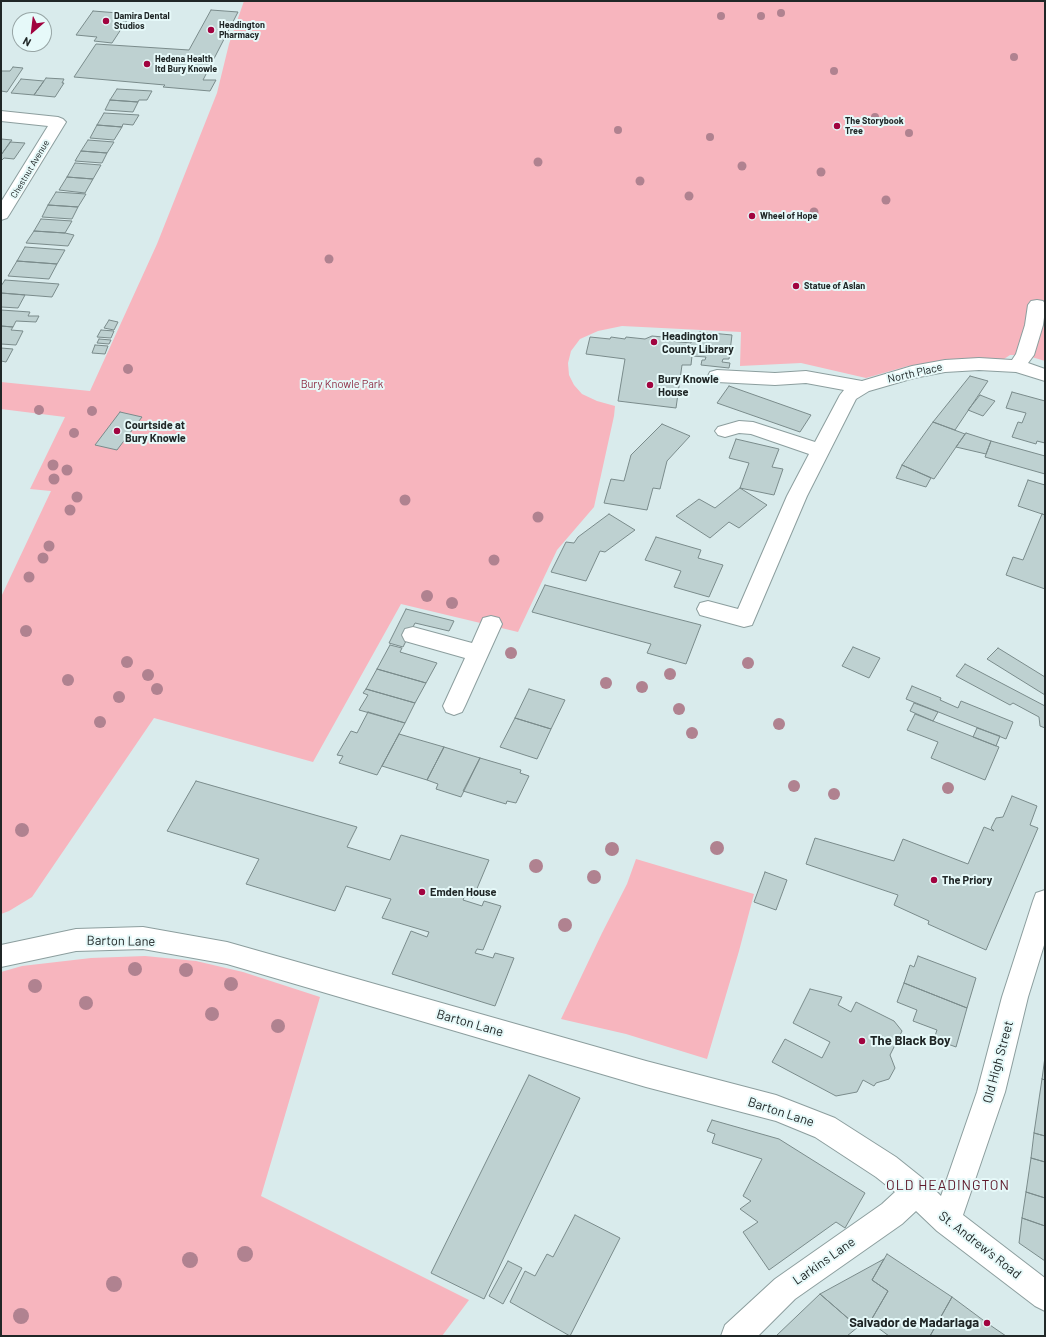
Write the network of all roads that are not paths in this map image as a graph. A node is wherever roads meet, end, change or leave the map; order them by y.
1 (1, 116) edge
2 (1, 215) edge
3 (1037, 305) dead end
4 (1016, 366) junction
5 (1045, 375) edge
6 (717, 376) dead end
7 (862, 387) junction
8 (725, 431) dead end
9 (821, 451) junction
10 (708, 609) dead end
11 (491, 624) dead end
12 (413, 635) dead end
13 (478, 653) junction
14 (454, 706) dead end
15 (1045, 901) edge
16 (1, 956) edge
17 (916, 1191) junction
18 (947, 1221) junction
19 (1045, 1296) edge
20 (736, 1336) edge

1 - 2 street, Chestnut Avenue
3 - 4 street
4 - 5 street, North Place
4 - 7 street, North Place
6 - 7 street
7 - 9 street, North Place
8 - 9 street
9 - 10 street, North Place
11 - 13 street
12 - 13 street
13 - 14 street
15 - 18 street, Old High Street
16 - 17 street, Barton Lane
17 - 18 street, St. Andrew's Road
17 - 20 street, Larkins Lane
18 - 19 street, St. Andrew's Road

